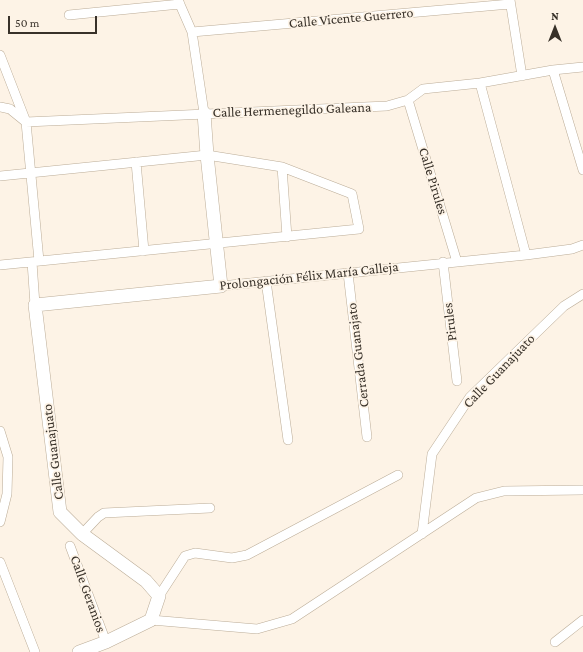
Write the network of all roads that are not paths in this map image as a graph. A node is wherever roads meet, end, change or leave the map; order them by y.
1 (179, 2) edge
2 (510, 2) edge
3 (69, 15) dead end
4 (192, 32) junction
5 (0, 55) edge
6 (583, 67) edge
7 (553, 70) junction
8 (522, 76) junction
9 (480, 83) junction
10 (408, 100) junction
11 (0, 107) edge
12 (204, 114) junction
13 (26, 122) junction
14 (206, 155) junction
15 (136, 162) junction
16 (282, 167) junction
17 (583, 170) edge
18 (31, 173) junction
19 (0, 176) edge
20 (287, 237) junction
21 (216, 244) junction
22 (583, 245) edge
23 (144, 251) junction
24 (526, 255) junction
25 (35, 262) junction
26 (443, 262) junction
27 (457, 262) junction
28 (0, 265) edge
29 (348, 273) junction
30 (266, 281) junction
31 (221, 286) junction
32 (583, 294) edge
33 (35, 305) junction
34 (457, 381) dead end
35 (0, 431) edge
36 (367, 437) dead end
37 (288, 440) dead end
38 (398, 475) dead end
39 (583, 490) edge
40 (210, 508) dead end
41 (0, 522) edge
42 (82, 534) junction
43 (422, 534) junction
44 (70, 546) dead end
45 (0, 562) edge
46 (159, 596) junction
47 (152, 620) junction
48 (583, 620) edge
49 (106, 642) junction
50 (555, 642) dead end
51 (35, 652) edge
52 (79, 652) edge

1 - 3 street
1 - 4 street
2 - 4 street, Calle Vicente Guerrero
2 - 8 street
4 - 12 street
5 - 13 street, Calle Guanajuato
6 - 7 street, Calle Hermenegildo Galeana
7 - 8 street, Calle Hermenegildo Galeana
7 - 17 street
8 - 9 street, Calle Hermenegildo Galeana
9 - 10 street, Calle Hermenegildo Galeana
9 - 24 street
10 - 12 street, Calle Hermenegildo Galeana
10 - 27 street, Calle Pirules
11 - 13 street
12 - 13 street, Calle Hermenegildo Galeana
12 - 14 street
13 - 18 street, Calle Guanajuato
14 - 15 street
14 - 16 street
14 - 21 street
15 - 18 street
15 - 23 street
16 - 20 street
16 - 20 street
18 - 19 street
18 - 25 street, Calle Guanajuato
20 - 21 street
21 - 23 street
21 - 31 street
22 - 24 street, Prolongación Félix María Calleja
23 - 25 street
24 - 27 street, Prolongación Félix María Calleja
25 - 28 street
25 - 33 street, Calle Guanajuato
26 - 27 street, Prolongación Félix María Calleja
26 - 29 street, Prolongación Félix María Calleja
26 - 34 street, Pirules
29 - 30 street, Prolongación Félix María Calleja
29 - 36 street, Cerrada Guanajato
30 - 31 street, Prolongación Félix María Calleja
30 - 37 street
31 - 33 street, Prolongación Félix María Calleja
32 - 43 street, Calle Guanajuato
33 - 42 street, Calle Guanajuato
35 - 41 street
38 - 46 street
39 - 43 street
40 - 42 street
42 - 46 street, Calle Guanajuato
43 - 47 street
44 - 49 street, Calle Geranios
45 - 51 street
46 - 47 street
47 - 49 street
48 - 50 street
49 - 52 street

